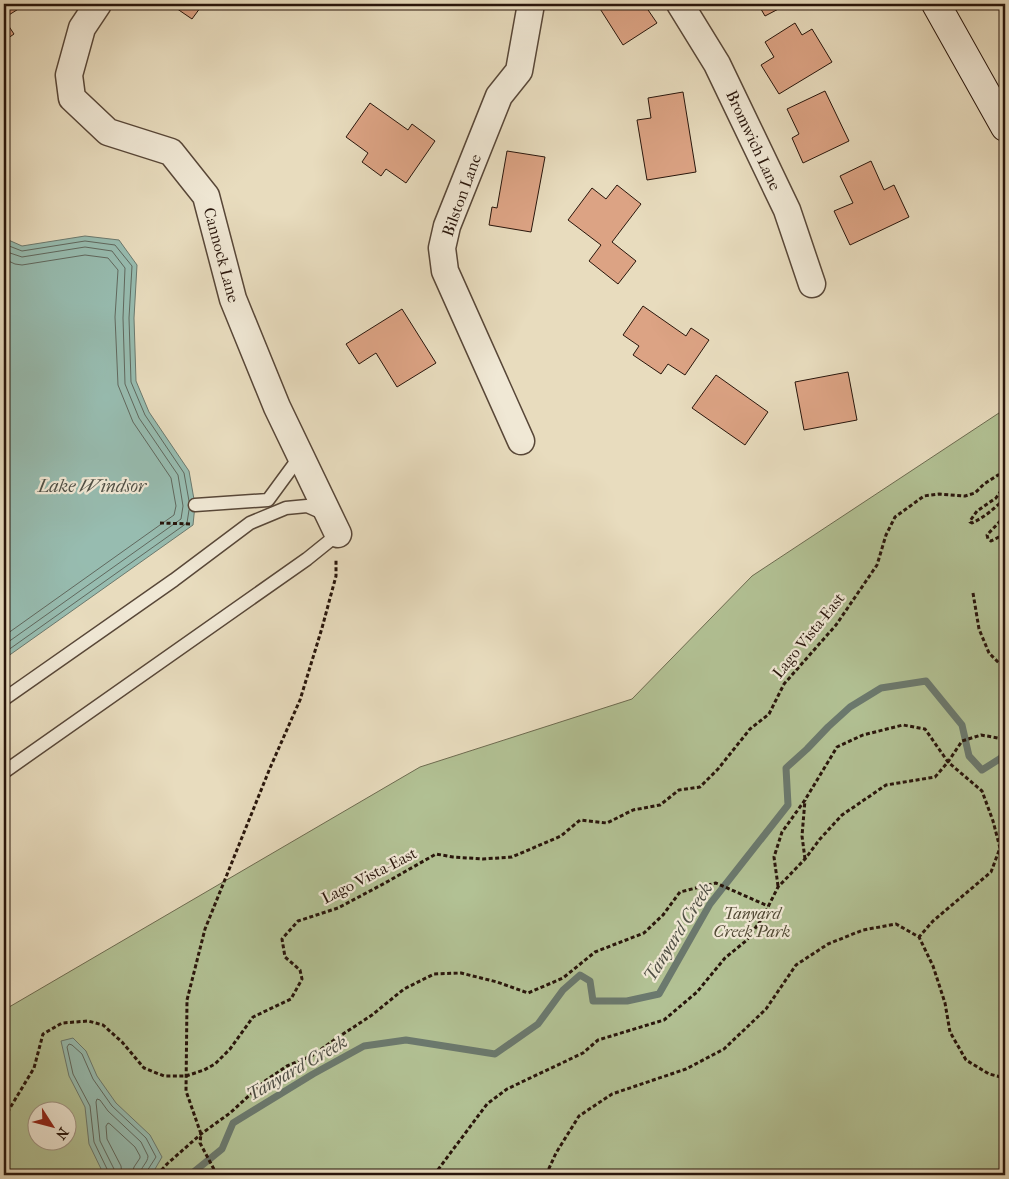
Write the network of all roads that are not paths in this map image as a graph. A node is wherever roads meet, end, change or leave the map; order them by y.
1 (98, 4) edge
2 (531, 4) edge
3 (680, 4) edge
4 (936, 4) edge
5 (1005, 127) edge
6 (812, 284) dead end
7 (521, 441) dead end
8 (300, 455) junction
9 (195, 505) dead end
10 (334, 525) junction
11 (4, 699) edge
12 (4, 772) edge

1 - 8 street, Cannock Lane
2 - 7 street, Bilston Lane
3 - 6 street, Bromwich Lane
4 - 5 main road
8 - 9 lane
8 - 10 street, Cannock Lane
10 - 11 lane
10 - 12 lane

